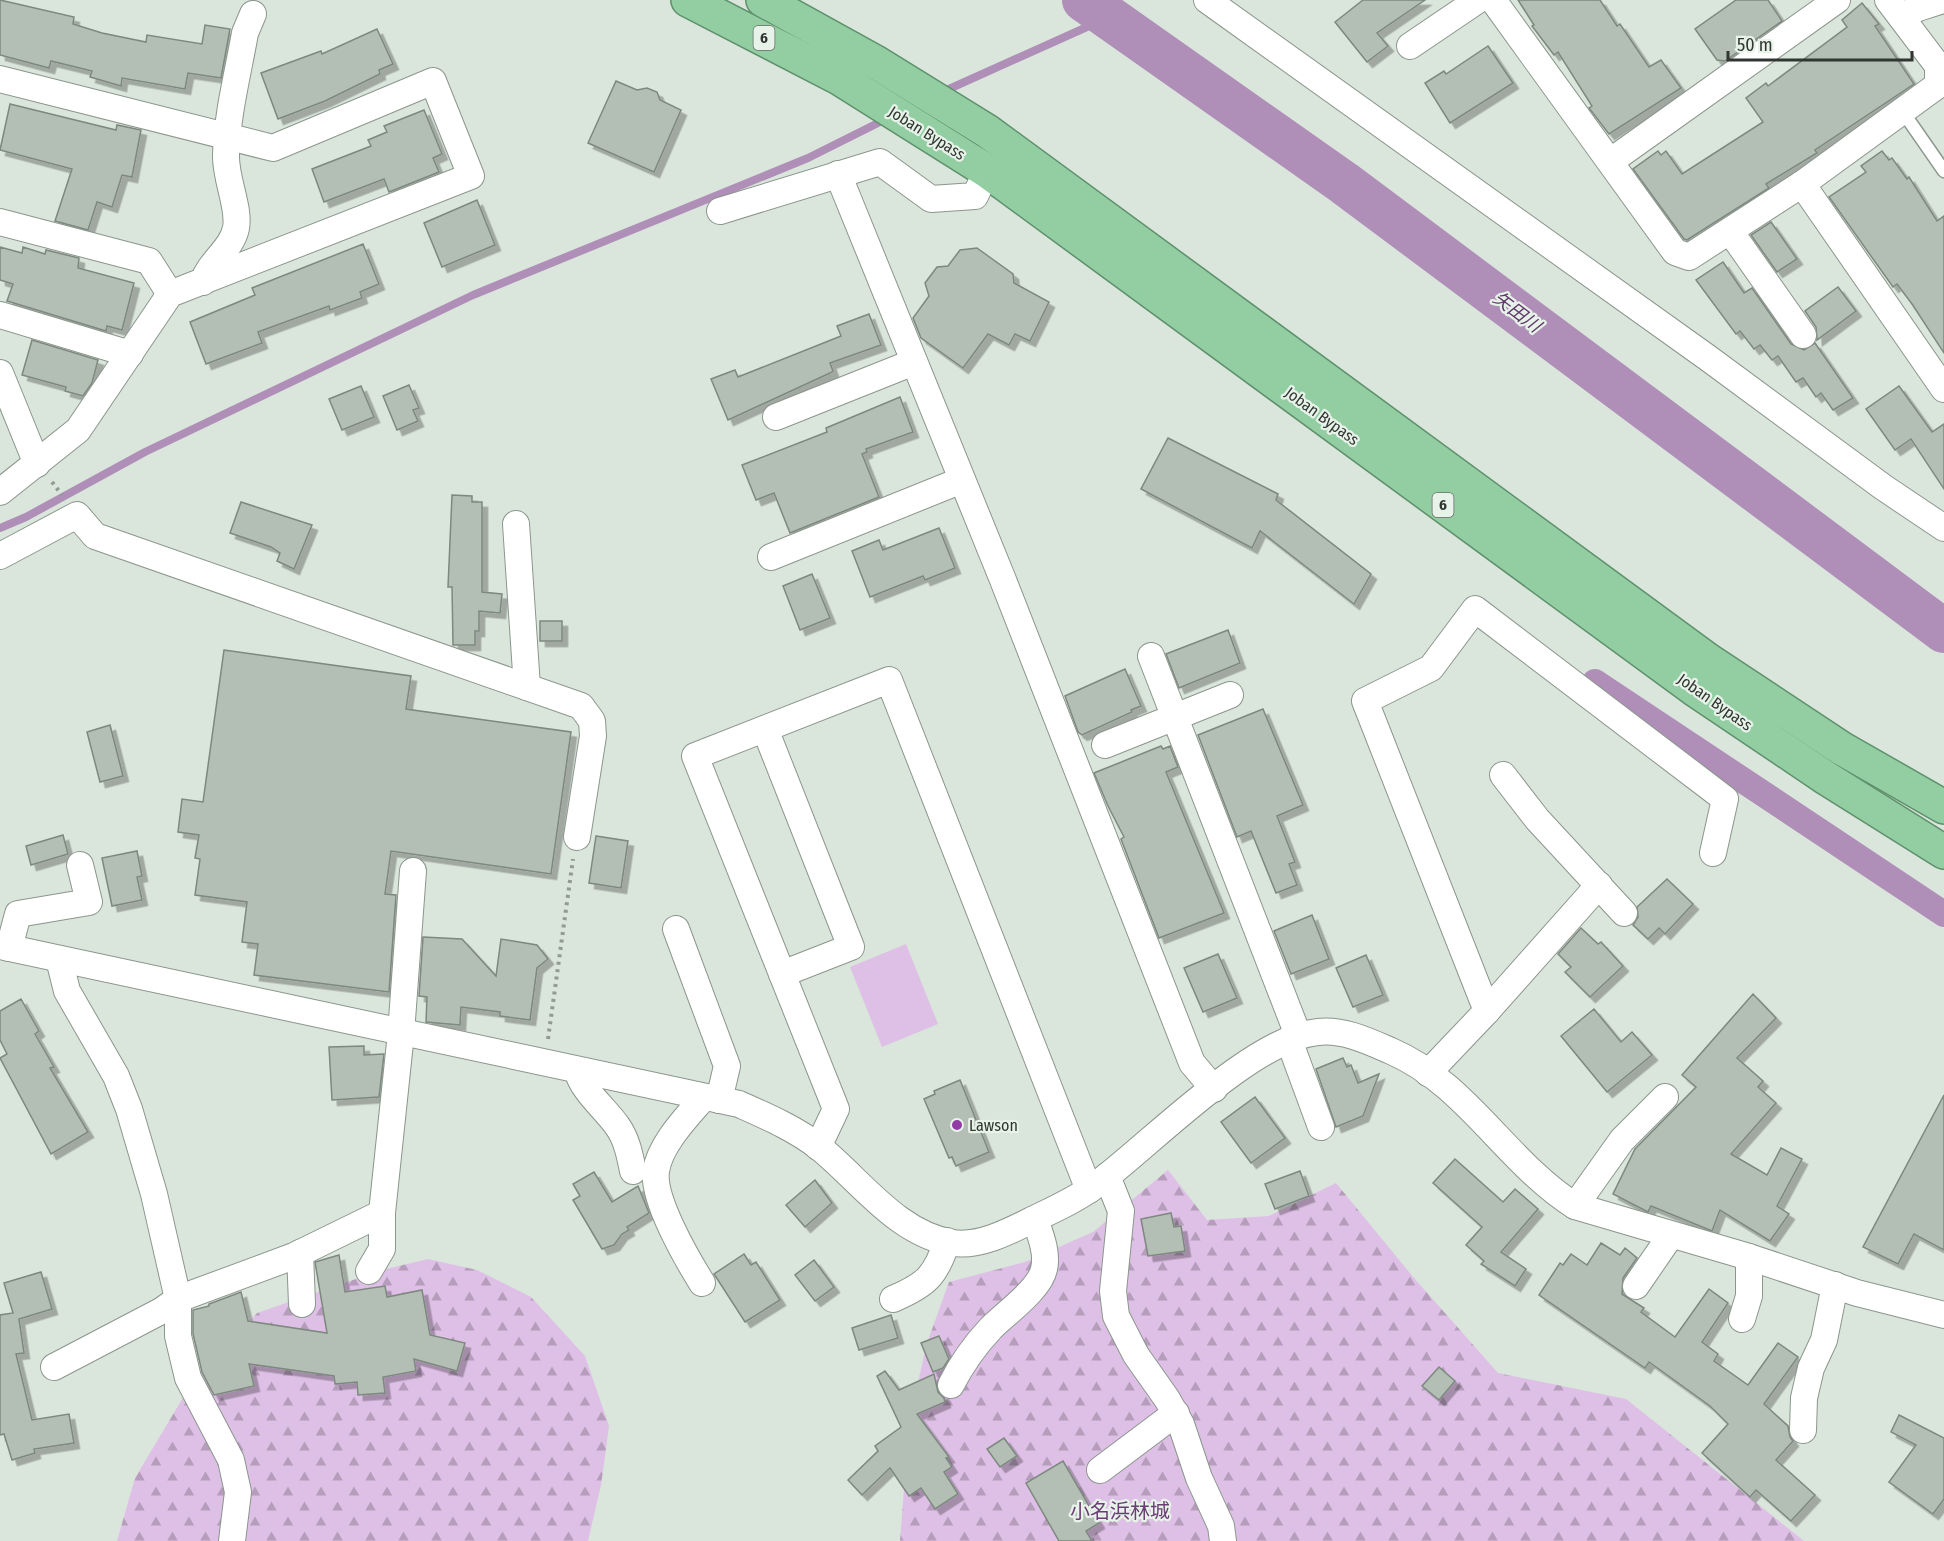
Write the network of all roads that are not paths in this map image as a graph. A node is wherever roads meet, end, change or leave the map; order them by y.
1 (688, 0) edge
2 (764, 0) edge
3 (1207, 0) edge
4 (1478, 0) edge
5 (1493, 0) edge
6 (1837, 0) edge
7 (1943, 0) edge
8 (1905, 6) edge
9 (253, 14) dead end
10 (1410, 46) dead end
11 (0, 79) edge
12 (1903, 112) junction
13 (228, 136) junction
14 (1611, 161) junction
15 (987, 171) junction
16 (1944, 171) edge
17 (838, 174) junction
18 (1802, 184) junction
19 (720, 211) dead end
20 (0, 222) edge
21 (1730, 231) junction
22 (203, 282) junction
23 (170, 294) junction
24 (0, 315) edge
25 (1803, 335) dead end
26 (130, 354) junction
27 (914, 362) junction
28 (0, 373) edge
29 (1944, 389) edge
30 (776, 417) dead end
31 (37, 464) junction
32 (962, 480) junction
33 (0, 492) edge
34 (516, 524) dead end
35 (1944, 528) edge
36 (0, 555) edge
37 (771, 557) dead end
38 (1151, 656) dead end
39 (527, 687) junction
40 (1230, 695) dead end
41 (1173, 717) junction
42 (765, 729) junction
43 (1105, 745) dead end
44 (1503, 775) dead end
45 (1944, 807) edge
46 (577, 837) road end
47 (1944, 852) edge
48 (1713, 854) dead end
49 (80, 865) dead end
50 (413, 871) dead end
51 (1599, 885) junction
52 (1623, 913) dead end
53 (676, 929) dead end
54 (5, 947) edge
55 (59, 959) junction
56 (782, 974) junction
57 (1487, 1011) junction
58 (401, 1033) junction
59 (1293, 1038) junction
60 (577, 1070) junction
61 (1428, 1073) junction
62 (1214, 1089) junction
63 (1665, 1097) dead end
64 (711, 1098) junction
65 (1321, 1127) dead end
66 (818, 1147) junction
67 (633, 1171) dead end
68 (1098, 1183) junction
69 (1575, 1206) junction
70 (382, 1214) junction
71 (1035, 1219) junction
72 (1671, 1235) junction
73 (947, 1241) junction
74 (300, 1253) junction
75 (1749, 1257) junction
76 (369, 1271) dead end
77 (702, 1283) dead end
78 (1835, 1285) junction
79 (1636, 1286) dead end
80 (178, 1299) junction
81 (893, 1299) dead end
82 (302, 1304) dead end
83 (1944, 1315) edge
84 (1742, 1319) dead end
85 (54, 1367) dead end
86 (951, 1385) dead end
87 (1176, 1413) junction
88 (1803, 1430) dead end
89 (1100, 1470) dead end
90 (232, 1541) edge
91 (1223, 1541) edge

1 - 15 highway, Joban Bypass / 6
2 - 45 highway, Joban Bypass / 6
3 - 35 street
4 - 10 street
5 - 14 street
6 - 14 street
7 - 8 street
8 - 12 street
9 - 13 street
11 - 13 street
12 - 16 lane
12 - 18 street
13 - 22 street
13 - 22 street
14 - 21 street
15 - 17 street
15 - 47 highway, Joban Bypass / 6
17 - 19 street
17 - 27 street
18 - 21 street
18 - 29 street
20 - 23 street
21 - 25 street
22 - 23 street
23 - 26 street
24 - 26 street
26 - 31 street
27 - 30 street
27 - 32 street
28 - 31 street
31 - 33 street
32 - 37 street
32 - 62 street
34 - 39 street
36 - 39 street
38 - 41 street
39 - 46 street
40 - 41 street
41 - 43 street
41 - 59 street
42 - 56 street
42 - 56 street
42 - 68 street
44 - 51 street
48 - 57 street
49 - 54 street
50 - 58 street
51 - 52 street
51 - 57 street
53 - 64 street
54 - 55 street
55 - 58 street
55 - 80 street
56 - 66 street
57 - 61 street
58 - 60 street
58 - 70 street
59 - 61 street
59 - 62 street
59 - 65 street
60 - 64 street
60 - 67 street
61 - 69 street
62 - 68 street
63 - 69 street
64 - 66 street
64 - 77 street
66 - 73 street
68 - 71 street
68 - 87 street
69 - 72 street
70 - 74 street
70 - 76 street
71 - 73 street
71 - 86 street
72 - 75 street
72 - 79 street
73 - 81 street
74 - 80 street
74 - 82 street
75 - 78 street
75 - 84 street
78 - 83 street
78 - 88 street
80 - 85 street
80 - 90 street
87 - 89 street
87 - 91 street

